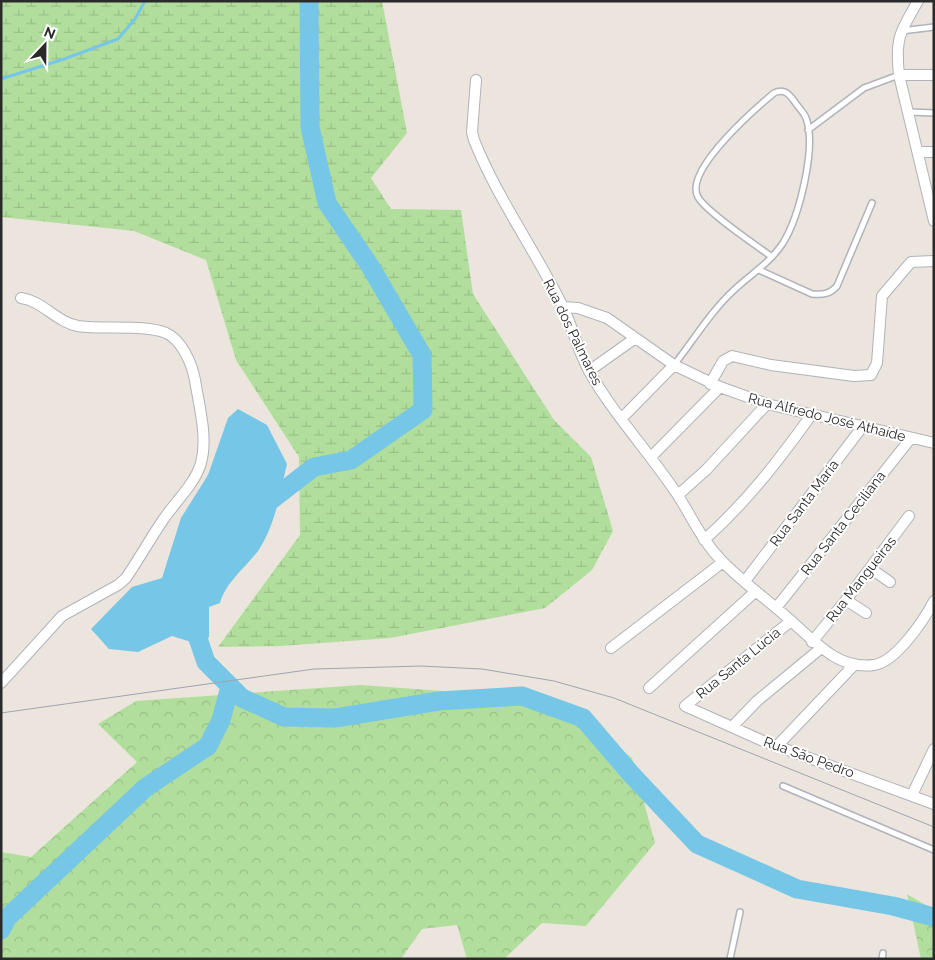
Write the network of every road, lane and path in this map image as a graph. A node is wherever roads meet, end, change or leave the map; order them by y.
1 (918, 1) edge
2 (934, 27) edge
3 (901, 31) junction
4 (899, 75) junction
5 (934, 75) edge
6 (476, 80) dead end
7 (909, 112) junction
8 (934, 113) edge
9 (808, 130) junction
10 (919, 152) junction
11 (934, 152) edge
12 (930, 190) edge
13 (872, 203) dead end
14 (934, 221) edge
15 (772, 257) junction
16 (934, 261) edge
17 (759, 270) junction
18 (21, 298) dead end
19 (563, 308) junction
20 (634, 339) junction
21 (674, 365) junction
22 (589, 371) junction
23 (715, 385) junction
24 (767, 404) junction
25 (812, 414) junction
26 (621, 419) junction
27 (863, 426) junction
28 (911, 438) junction
29 (934, 443) edge
30 (651, 457) junction
31 (678, 495) junction
32 (909, 516) dead end
33 (704, 540) junction
34 (723, 562) junction
35 (870, 568) junction
36 (746, 581) junction
37 (890, 582) dead end
38 (756, 591) junction
39 (846, 600) junction
40 (934, 601) edge
41 (776, 608) junction
42 (866, 613) dead end
43 (790, 620) junction
44 (812, 642) junction
45 (611, 648) dead end
46 (820, 649) junction
47 (854, 665) junction
48 (1, 683) edge
49 (649, 688) dead end
50 (685, 706) joint
51 (732, 727) junction
52 (777, 746) junction
53 (934, 749) edge
54 (783, 786) dead end
55 (912, 795) junction
56 (934, 804) edge
57 (934, 850) edge
58 (740, 912) dead end
59 (730, 959) edge

1 - 3 street
2 - 3 lane
3 - 4 street
4 - 5 street
4 - 7 street
4 - 9 lane
6 - 19 street, Rua dos Palmares
7 - 8 lane
7 - 10 street
9 - 15 lane
9 - 15 lane
10 - 11 street
10 - 12 street
12 - 14 street
13 - 17 lane
15 - 17 lane
16 - 23 street
17 - 21 lane
18 - 48 street
19 - 20 street, Rua Alfredo José Athaíde
19 - 22 street, Rua dos Palmares
20 - 21 street, Rua Alfredo José Athaíde
20 - 22 street
21 - 23 street, Rua Alfredo José Athaíde
21 - 26 street
22 - 26 street, Rua dos Palmares
23 - 24 street, Rua Alfredo José Athaíde
23 - 30 street
24 - 25 street, Rua Alfredo José Athaíde
24 - 31 street
25 - 27 street, Rua Alfredo José Athaíde
25 - 33 street
26 - 30 street, Rua dos Palmares
27 - 28 street, Rua Alfredo José Athaíde
27 - 36 street, Rua Santa Maria
28 - 29 street, Rua Alfredo José Athaíde
28 - 41 street, Rua Santa Ceciliana
30 - 31 street, Rua dos Palmares
31 - 33 street, Rua dos Palmares
32 - 35 street, Rua Mangueiras
33 - 34 street, Rua dos Palmares
34 - 36 street, Rua dos Palmares
34 - 45 street
35 - 37 street
35 - 39 street, Rua Mangueiras
36 - 38 street, Rua dos Palmares
38 - 41 street, Rua dos Palmares
38 - 49 street
39 - 42 street
39 - 44 street, Rua Mangueiras
40 - 47 street, Rua dos Palmares
41 - 43 street, Rua dos Palmares
43 - 44 street, Rua dos Palmares
43 - 50 street, Rua Santa Lúcia
44 - 46 street, Rua dos Palmares
46 - 47 street, Rua dos Palmares
46 - 51 street
47 - 52 street
50 - 51 street, Rua São Pedro
51 - 52 street, Rua São Pedro
52 - 55 street, Rua São Pedro
53 - 55 street
54 - 57 lane
55 - 56 street, Rua São Pedro
58 - 59 lane

